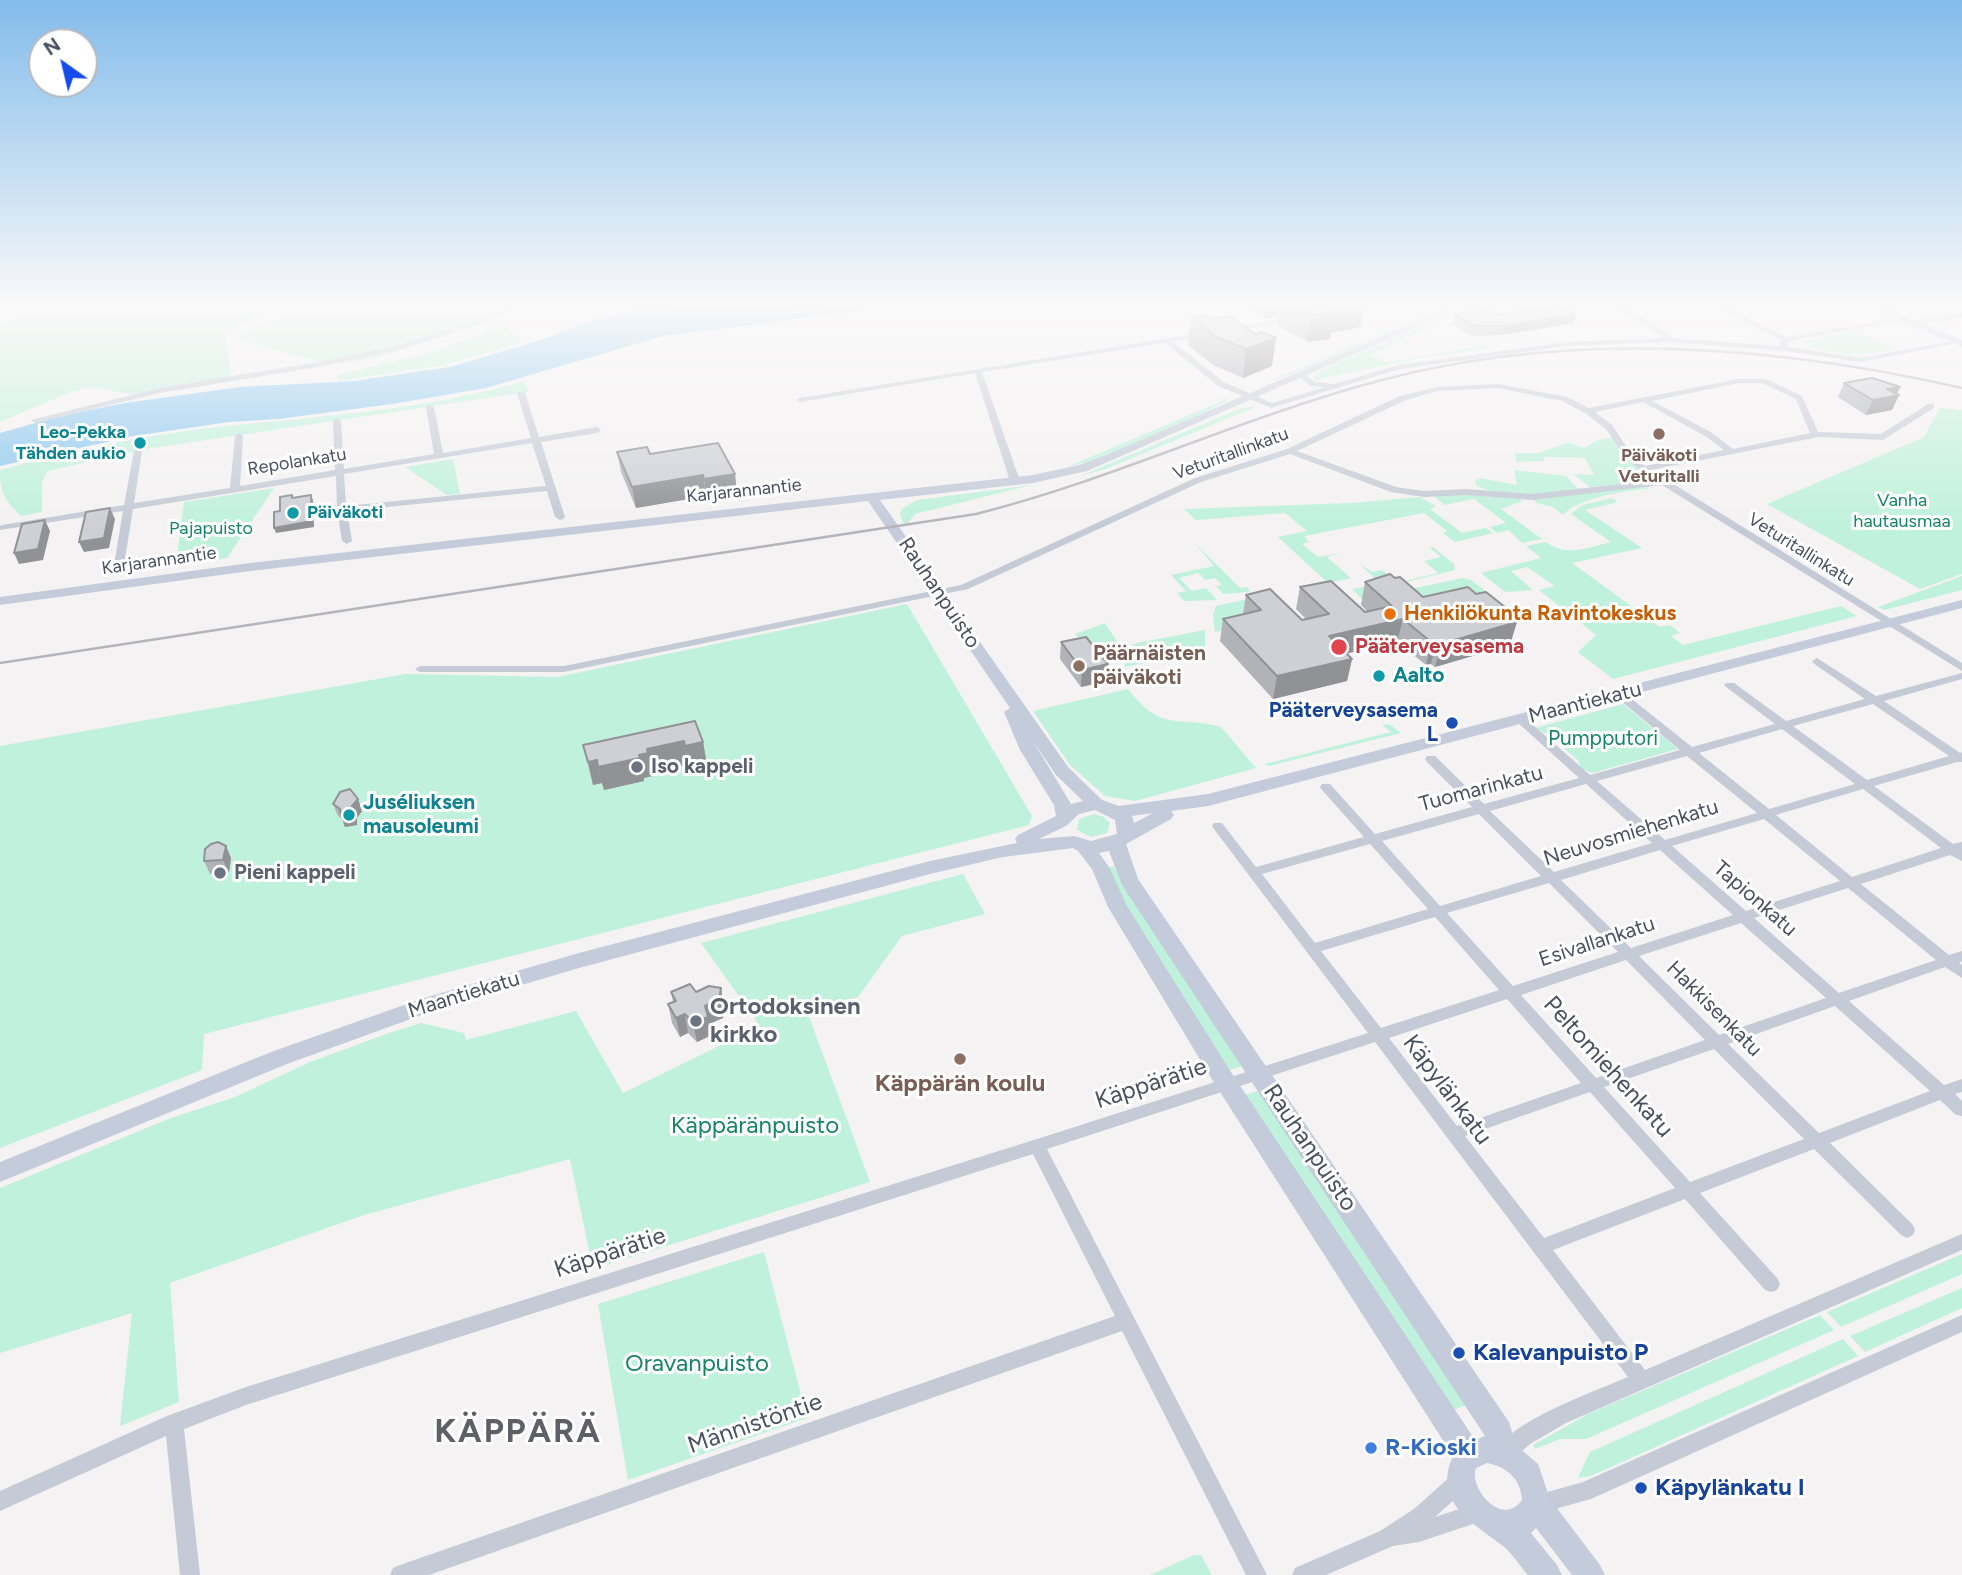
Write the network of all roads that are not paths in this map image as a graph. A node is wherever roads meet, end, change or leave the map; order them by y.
1 (229, 380) edge
2 (922, 380) edge
3 (981, 380) edge
4 (1214, 380) edge
5 (1292, 380) edge
6 (1308, 380) edge
7 (1356, 380) edge
8 (1344, 383) junction
9 (521, 393) dead end
10 (1250, 398) junction
11 (800, 400) dead end
12 (1645, 400) junction
13 (1931, 406) dead end
14 (430, 407) dead end
15 (1588, 411) junction
16 (35, 420) dead end
17 (337, 421) dead end
18 (597, 430) dead end
19 (1815, 435) junction
20 (239, 436) dead end
21 (535, 441) junction
22 (138, 451) dead end
23 (1290, 451) junction
24 (1732, 452) junction
25 (439, 456) junction
26 (1643, 469) junction
27 (341, 472) junction
28 (1015, 481) junction
29 (1662, 482) junction
30 (235, 488) junction
31 (550, 488) junction
32 (873, 499) junction
33 (128, 505) junction
34 (342, 509) junction
35 (559, 517) dead end
36 (1, 529) edge
37 (347, 541) dead end
38 (118, 570) dead end
39 (939, 593) junction
40 (0, 601) edge
41 (1962, 604) edge
42 (1889, 622) junction
43 (1817, 661) dead end
44 (1962, 668) edge
45 (420, 669) dead end
46 (1962, 676) edge
47 (1730, 685) dead end
48 (1003, 689) junction
49 (1619, 694) junction
50 (1875, 700) junction
51 (1520, 719) junction
52 (1784, 726) junction
53 (1689, 752) junction
54 (1961, 757) edge
55 (1431, 759) dead end
56 (1587, 780) junction
57 (1864, 784) junction
58 (1326, 788) dead end
59 (1208, 800) junction
60 (1096, 804) junction
61 (1482, 809) junction
62 (1118, 812) junction
63 (1766, 813) junction
64 (1062, 819) junction
65 (1218, 826) dead end
66 (1121, 838) junction
67 (1373, 839) junction
68 (1079, 845) junction
69 (1661, 845) junction
70 (1958, 851) edge
71 (944, 866) junction
72 (1253, 872) junction
73 (1551, 877) junction
74 (1850, 882) junction
75 (1437, 911) junction
76 (1743, 917) junction
77 (1311, 948) junction
78 (1629, 954) junction
79 (1955, 959) edge
80 (1962, 973) edge
81 (1511, 992) junction
82 (1837, 1000) junction
83 (1377, 1035) junction
84 (1717, 1042) junction
85 (1244, 1079) junction
86 (1594, 1085) junction
87 (1962, 1086) edge
88 (1943, 1093) junction
89 (1962, 1110) edge
90 (1453, 1134) junction
91 (1817, 1141) junction
92 (1037, 1146) junction
93 (0, 1172) edge
94 (1689, 1191) junction
95 (1907, 1230) dead end
96 (1962, 1242) edge
97 (1539, 1248) junction
98 (1770, 1284) dead end
99 (1126, 1321) junction
100 (1962, 1323) edge
101 (1642, 1380) junction
102 (174, 1423) junction
103 (1505, 1453) junction
104 (1464, 1468) junction
105 (0, 1501) edge
106 (1536, 1504) junction
107 (1483, 1517) junction
108 (1387, 1538) junction
109 (190, 1575) edge
110 (400, 1575) edge
111 (1257, 1575) edge
112 (1302, 1575) edge
113 (1547, 1575) edge
114 (1590, 1575) edge

1 - 16 street
2 - 11 street
3 - 28 street
4 - 10 street
5 - 10 main road, Karjarannantie
6 - 8 street
7 - 8 street
8 - 10 street
9 - 21 street
10 - 28 main road, Karjarannantie
12 - 15 street
12 - 19 street
12 - 24 street
13 - 19 street
14 - 25 street
15 - 23 street, Veturitallinkatu
15 - 26 street, Veturitallinkatu
17 - 27 street
18 - 21 street, Repolankatu
19 - 24 street
20 - 30 street
21 - 25 street, Repolankatu
21 - 31 street
22 - 33 street
23 - 29 street
23 - 39 street, Veturitallinkatu
24 - 26 street
25 - 27 street, Repolankatu
26 - 29 street, Veturitallinkatu
27 - 30 street, Repolankatu
27 - 34 street
28 - 32 main road, Karjarannantie
29 - 42 street, Veturitallinkatu
30 - 33 street, Repolankatu
31 - 34 street
31 - 35 street
32 - 39 main road, Rauhanpuisto
32 - 40 main road, Karjarannantie
33 - 36 street, Repolankatu
33 - 38 street
34 - 37 street
39 - 45 street, Veturitallinkatu
39 - 48 main road, Rauhanpuisto
41 - 42 main road, Maantiekatu
42 - 44 street, Veturitallinkatu
42 - 49 main road, Maantiekatu
43 - 50 street
46 - 50 street, Tuomarinkatu
47 - 52 street
48 - 60 main road, Rauhanpuisto
48 - 64 main road, Rauhanpuisto
49 - 51 main road, Maantiekatu
49 - 53 street
50 - 52 street, Tuomarinkatu
50 - 54 street
51 - 56 street, Tapionkatu
51 - 59 main road, Maantiekatu
52 - 53 street, Tuomarinkatu
52 - 57 street
53 - 56 street, Tuomarinkatu
53 - 63 street
54 - 57 street, Neuvosmiehenkatu
55 - 61 street, Hakkisenkatu
56 - 61 street, Tuomarinkatu
56 - 69 street, Tapionkatu
57 - 63 street, Neuvosmiehenkatu
57 - 70 street
58 - 67 street, Peltomiehenkatu
59 - 62 main road, Maantiekatu
59 - 66 main road, Maantiekatu
60 - 62 main road
60 - 64 main road
61 - 67 street, Tuomarinkatu
61 - 73 street, Hakkisenkatu
62 - 66 main road
63 - 69 street, Neuvosmiehenkatu
63 - 74 street
64 - 68 main road
64 - 71 main road, Maantiekatu
65 - 72 street, Käpylänkatu
66 - 68 main road
66 - 85 main road, Rauhanpuisto
67 - 72 street, Tuomarinkatu
67 - 75 street, Peltomiehenkatu
68 - 71 main road, Maantiekatu
68 - 85 main road, Rauhanpuisto
69 - 73 street, Neuvosmiehenkatu
69 - 76 street, Tapionkatu
70 - 74 street, Esivallankatu
71 - 93 main road, Maantiekatu
72 - 77 street, Käpylänkatu
73 - 75 street, Neuvosmiehenkatu
73 - 78 street, Hakkisenkatu
74 - 76 street, Esivallankatu
74 - 79 street
75 - 77 street, Neuvosmiehenkatu
75 - 81 street, Peltomiehenkatu
76 - 78 street, Esivallankatu
76 - 82 street, Tapionkatu
77 - 83 street, Käpylänkatu
78 - 81 street, Esivallankatu
78 - 84 street, Hakkisenkatu
79 - 80 street
79 - 82 street
81 - 83 street, Esivallankatu
81 - 86 street, Peltomiehenkatu
82 - 84 street
82 - 88 street, Tapionkatu
83 - 85 street, Esivallankatu
83 - 90 street, Käpylänkatu
84 - 86 street
84 - 91 street, Hakkisenkatu
85 - 92 street, Käppärätie
85 - 103 main road, Rauhanpuisto
85 - 104 main road, Rauhanpuisto
86 - 90 street
86 - 94 street, Peltomiehenkatu
87 - 88 street
88 - 89 street, Tapionkatu
88 - 91 street
90 - 97 street, Käpylänkatu
91 - 94 street
91 - 95 street, Hakkisenkatu
92 - 99 street
92 - 102 street, Käppärätie
94 - 97 street
94 - 98 street, Peltomiehenkatu
96 - 101 street
97 - 101 street, Käpylänkatu
99 - 110 street, Männistöntie
99 - 111 street
100 - 106 street
101 - 103 street
102 - 105 street, Käppärätie
102 - 109 street
103 - 104 main road
103 - 106 main road
104 - 107 main road
104 - 108 street
106 - 107 main road
106 - 114 main road
107 - 108 street
107 - 113 main road
108 - 112 street

